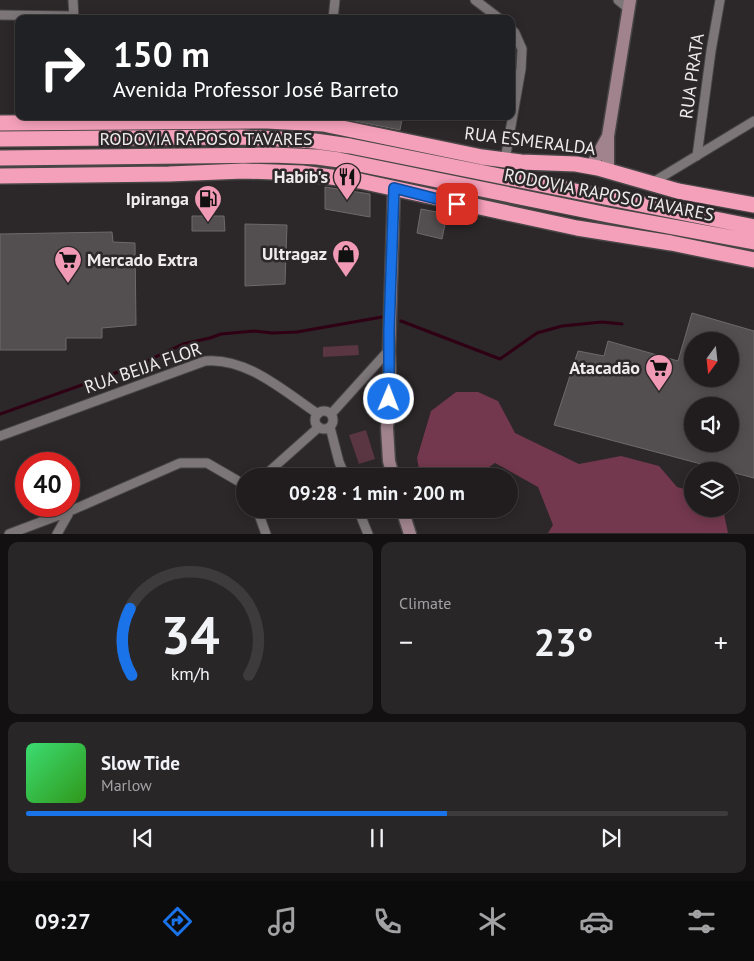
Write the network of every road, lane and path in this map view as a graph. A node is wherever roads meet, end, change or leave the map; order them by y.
1 (73, 0) edge
2 (335, 0) edge
3 (475, 0) edge
4 (618, 0) edge
5 (720, 0) edge
6 (630, 4) edge
7 (0, 15) edge
8 (15, 15) edge
9 (74, 15) edge
10 (333, 15) edge
11 (495, 15) edge
12 (515, 33) edge
13 (515, 103) edge
14 (512, 120) edge
15 (754, 121) edge
16 (0, 123) edge
17 (608, 136) junction
18 (0, 139) edge
19 (697, 156) junction
20 (0, 158) edge
21 (505, 160) junction
22 (591, 167) junction
23 (608, 170) junction
24 (0, 176) edge
25 (650, 184) junction
26 (394, 188) junction
27 (754, 204) edge
28 (754, 227) edge
29 (734, 238) junction
30 (754, 242) edge
31 (754, 260) edge
32 (389, 350) junction
33 (318, 414) junction
34 (331, 414) junction
35 (319, 427) junction
36 (330, 427) junction
37 (0, 436) edge
38 (273, 468) edge
39 (342, 468) edge
40 (391, 468) edge
41 (236, 480) edge
42 (80, 507) edge
43 (54, 517) edge
44 (67, 517) edge
45 (260, 518) edge
46 (362, 518) edge
47 (405, 518) edge
48 (9, 534) edge
49 (57, 534) edge
50 (266, 534) edge
51 (368, 534) edge
52 (410, 534) edge

1 - 9 street
2 - 10 street
3 - 11 street
4 - 6 street
5 - 19 street, RUA PRATA
6 - 17 street
7 - 8 street
12 - 13 street
14 - 21 street
15 - 19 street
16 - 21 highway, RUA ESMERALDA
17 - 22 street
17 - 23 street
18 - 28 highway, RODOVIA RAPOSO TAVARES
19 - 25 street
20 - 29 highway, RODOVIA RAPOSO TAVARES
21 - 22 highway, RUA ESMERALDA
22 - 23 highway, RUA ESMERALDA
23 - 25 highway, RUA ESMERALDA
24 - 26 highway
25 - 27 highway, RUA ESMERALDA
26 - 29 highway
26 - 31 highway
26 - 32 street
29 - 30 highway
32 - 34 street
32 - 40 street
33 - 34 street
33 - 35 street
33 - 37 street, RUA BEIJA FLOR
34 - 36 street
35 - 36 street
35 - 38 street
36 - 39 street
41 - 42 street
43 - 48 street
44 - 49 street
45 - 50 street
46 - 51 street
47 - 52 street

